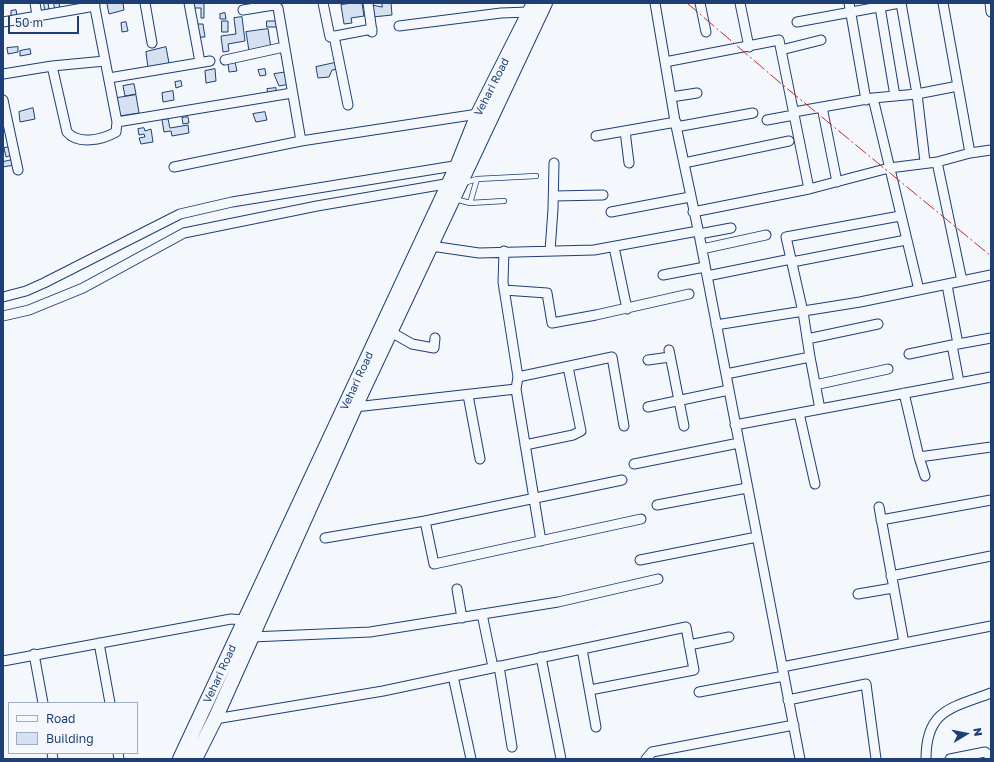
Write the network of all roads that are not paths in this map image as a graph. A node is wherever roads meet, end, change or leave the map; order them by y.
1 (35, 3) edge
2 (145, 3) edge
3 (190, 3) edge
4 (323, 3) edge
5 (368, 3) edge
6 (545, 3) edge
7 (655, 3) edge
8 (700, 3) edge
9 (740, 3) edge
10 (900, 3) edge
11 (943, 3) edge
12 (990, 3) edge
13 (94, 4) edge
14 (880, 7) junction
15 (532, 8) edge
16 (849, 8) edge
17 (243, 10) dead end
18 (991, 12) edge
19 (37, 15) junction
20 (3, 22) edge
21 (797, 22) dead end
22 (399, 26) dead end
23 (706, 32) dead end
24 (334, 36) junction
25 (821, 40) dead end
26 (152, 43) dead end
27 (284, 47) junction
28 (749, 47) junction
29 (781, 50) junction
30 (225, 60) dead end
31 (105, 61) junction
32 (210, 61) dead end
33 (200, 62) junction
34 (665, 62) junction
35 (52, 66) junction
36 (3, 74) edge
37 (109, 78) junction
38 (958, 86) junction
39 (292, 93) junction
40 (697, 93) dead end
41 (917, 94) junction
42 (895, 96) junction
43 (671, 97) junction
44 (869, 99) junction
45 (3, 100) edge
46 (348, 105) dead end
47 (822, 107) junction
48 (753, 113) dead end
49 (478, 114) junction
50 (794, 114) junction
51 (767, 120) dead end
52 (117, 122) junction
53 (676, 125) junction
54 (625, 131) junction
55 (596, 136) dead end
56 (301, 141) junction
57 (789, 141) dead end
58 (991, 150) edge
59 (970, 153) junction
60 (925, 162) junction
61 (937, 162) junction
62 (554, 163) dead end
63 (629, 163) dead end
64 (684, 163) junction
65 (174, 167) dead end
66 (888, 168) junction
67 (18, 170) dead end
68 (459, 175) junction
69 (536, 176) dead end
70 (375, 179) junction
71 (477, 179) junction
72 (837, 182) junction
73 (353, 183) junction
74 (809, 189) junction
75 (603, 195) dead end
76 (378, 196) junction
77 (554, 196) junction
78 (690, 197) junction
79 (356, 199) junction
80 (453, 199) junction
81 (504, 201) dead end
82 (470, 203) junction
83 (611, 212) dead end
84 (693, 212) junction
85 (900, 216) junction
86 (731, 228) dead end
87 (698, 233) junction
88 (766, 235) dead end
89 (906, 240) junction
90 (431, 246) junction
91 (614, 247) junction
92 (702, 249) junction
93 (504, 251) junction
94 (550, 251) junction
95 (791, 260) junction
96 (706, 272) junction
97 (663, 275) dead end
98 (991, 275) edge
99 (962, 281) junction
100 (946, 285) junction
101 (504, 290) junction
102 (919, 290) junction
103 (689, 294) dead end
104 (3, 297) edge
105 (627, 309) junction
106 (803, 312) junction
107 (3, 316) edge
108 (878, 324) dead end
109 (716, 325) junction
110 (391, 332) junction
111 (435, 338) dead end
112 (991, 338) edge
113 (807, 339) junction
114 (955, 344) junction
115 (909, 354) dead end
116 (810, 357) junction
117 (648, 360) dead end
118 (568, 367) junction
119 (888, 369) dead end
120 (726, 374) junction
121 (518, 377) junction
122 (991, 377) edge
123 (959, 382) junction
124 (815, 385) junction
125 (516, 389) junction
126 (729, 390) junction
127 (904, 393) junction
128 (468, 395) junction
129 (678, 400) junction
130 (648, 407) dead end
131 (355, 408) junction
132 (820, 409) junction
133 (799, 413) junction
134 (736, 425) junction
135 (624, 426) dead end
136 (684, 426) dead end
137 (739, 443) junction
138 (525, 445) junction
139 (991, 447) edge
140 (919, 457) junction
141 (480, 459) dead end
142 (634, 464) dead end
143 (925, 476) dead end
144 (622, 480) dead end
145 (815, 484) dead end
146 (747, 488) junction
147 (533, 498) junction
148 (991, 500) edge
149 (657, 506) dead end
150 (879, 507) dead end
151 (641, 519) dead end
152 (881, 520) junction
153 (425, 521) junction
154 (756, 537) junction
155 (325, 538) dead end
156 (542, 541) junction
157 (991, 556) edge
158 (640, 560) dead end
159 (891, 576) junction
160 (658, 579) dead end
161 (894, 588) junction
162 (457, 589) dead end
163 (858, 594) dead end
164 (482, 614) junction
165 (462, 618) junction
166 (245, 620) junction
167 (991, 626) edge
168 (251, 636) junction
169 (730, 637) dead end
170 (99, 643) junction
171 (904, 643) junction
172 (689, 645) junction
173 (582, 649) junction
174 (34, 654) junction
175 (541, 657) junction
176 (3, 661) edge
177 (782, 666) junction
178 (496, 667) junction
179 (453, 676) junction
180 (784, 676) junction
181 (590, 690) junction
182 (699, 692) dead end
183 (991, 693) edge
184 (788, 700) junction
185 (43, 702) edge
186 (110, 702) edge
187 (215, 719) junction
188 (794, 725) junction
189 (596, 727) dead end
190 (512, 747) dead end
191 (991, 756) edge
192 (180, 759) edge
193 (195, 759) edge
194 (471, 759) edge
195 (561, 759) edge
196 (646, 759) edge
197 (800, 759) edge
198 (876, 759) edge
199 (926, 759) edge
200 (950, 759) edge

1 - 19 street
2 - 26 street
3 - 33 street
4 - 24 street
5 - 24 street
6 - 68 main road, Vehari Road
7 - 34 street
8 - 23 street
9 - 28 street
10 - 14 street
10 - 41 street
11 - 38 street
12 - 18 street
13 - 19 street
13 - 31 street
14 - 16 street
14 - 42 street
15 - 22 street
15 - 49 main road, Vehari Road
16 - 21 street
16 - 44 street
17 - 27 street
19 - 20 street
24 - 46 street
25 - 29 street
27 - 30 street
27 - 39 street
28 - 29 street
28 - 34 street
29 - 50 street
31 - 35 street
31 - 37 street
32 - 33 street
33 - 37 street
34 - 43 street
35 - 36 street
35 - 52 street
37 - 52 street
38 - 41 street
38 - 59 street
39 - 52 street
39 - 56 street
40 - 43 street
41 - 42 street
41 - 60 street
42 - 44 street
43 - 53 street
44 - 47 street
44 - 66 street
45 - 67 street
47 - 50 street
47 - 72 street
48 - 53 street
49 - 56 street
49 - 68 main road, Vehari Road
50 - 51 street
50 - 74 street
53 - 54 street
53 - 64 street
54 - 55 street
54 - 63 street
56 - 65 street
57 - 64 street
58 - 59 street
59 - 61 street
60 - 61 street
60 - 66 street
61 - 99 street
62 - 77 street
64 - 78 street
66 - 72 street
66 - 85 street
68 - 70 street
68 - 71 lane
68 - 76 street
68 - 80 main road, Vehari Road
68 - 166 main road, Vehari Road
69 - 71 lane
70 - 73 street
70 - 76 street
71 - 82 lane
72 - 74 street
73 - 79 street
73 - 104 street
74 - 84 street
75 - 77 street
76 - 79 street
77 - 94 street
78 - 83 street
78 - 84 street
79 - 107 street
80 - 82 lane
80 - 90 main road, Vehari Road
81 - 82 lane
84 - 87 street
85 - 89 street
85 - 95 street
86 - 87 street
87 - 91 street
87 - 92 street
88 - 92 street
89 - 95 street
89 - 102 street
90 - 93 street
90 - 110 main road, Vehari Road
91 - 94 street
91 - 105 street
92 - 96 street
93 - 94 street
93 - 101 street
95 - 96 street
95 - 106 street
96 - 97 street
96 - 109 street
98 - 99 street
99 - 100 street
100 - 102 street
100 - 114 street
101 - 105 street
101 - 121 street
102 - 106 street
103 - 105 street
106 - 109 street
106 - 113 street
108 - 113 street
109 - 120 street
110 - 111 street
110 - 131 main road, Vehari Road
112 - 114 street
113 - 116 street
114 - 115 street
114 - 123 street
116 - 120 street
116 - 124 street
117 - 129 street
118 - 121 street
118 - 135 street
118 - 138 street
119 - 124 street
120 - 126 street
121 - 125 street
122 - 123 street
123 - 127 street
124 - 132 street
125 - 128 street
125 - 138 street
126 - 129 street
126 - 134 street
127 - 132 street
127 - 140 street
128 - 131 street
128 - 141 street
129 - 130 street
129 - 136 street
131 - 168 main road, Vehari Road
132 - 133 street
133 - 134 street
133 - 145 street
134 - 137 street
137 - 142 street
137 - 146 street
138 - 147 street
139 - 140 street
140 - 143 street
144 - 147 street
146 - 149 street
146 - 154 street
147 - 153 street
147 - 156 street
148 - 152 street
150 - 152 street
151 - 156 street
152 - 159 street
153 - 155 street
153 - 156 street
154 - 158 street
154 - 177 street
157 - 159 street
159 - 161 street
160 - 164 street
161 - 163 street
161 - 171 street
162 - 165 street
164 - 165 street
164 - 178 street
165 - 168 street
166 - 170 street
166 - 192 main road, Vehari Road
167 - 171 street
168 - 187 main road, Vehari Road
169 - 172 street
170 - 174 street
170 - 186 street
171 - 177 street
172 - 173 street
172 - 181 street
173 - 175 street
173 - 181 street
174 - 176 street
174 - 185 street
175 - 178 street
175 - 195 street
177 - 180 street
178 - 179 street
178 - 190 street
179 - 187 street
179 - 194 street
180 - 182 street
180 - 184 street
181 - 189 street
183 - 199 street
184 - 188 street
184 - 198 street
187 - 193 main road, Vehari Road
188 - 196 street
188 - 197 street
191 - 200 street

